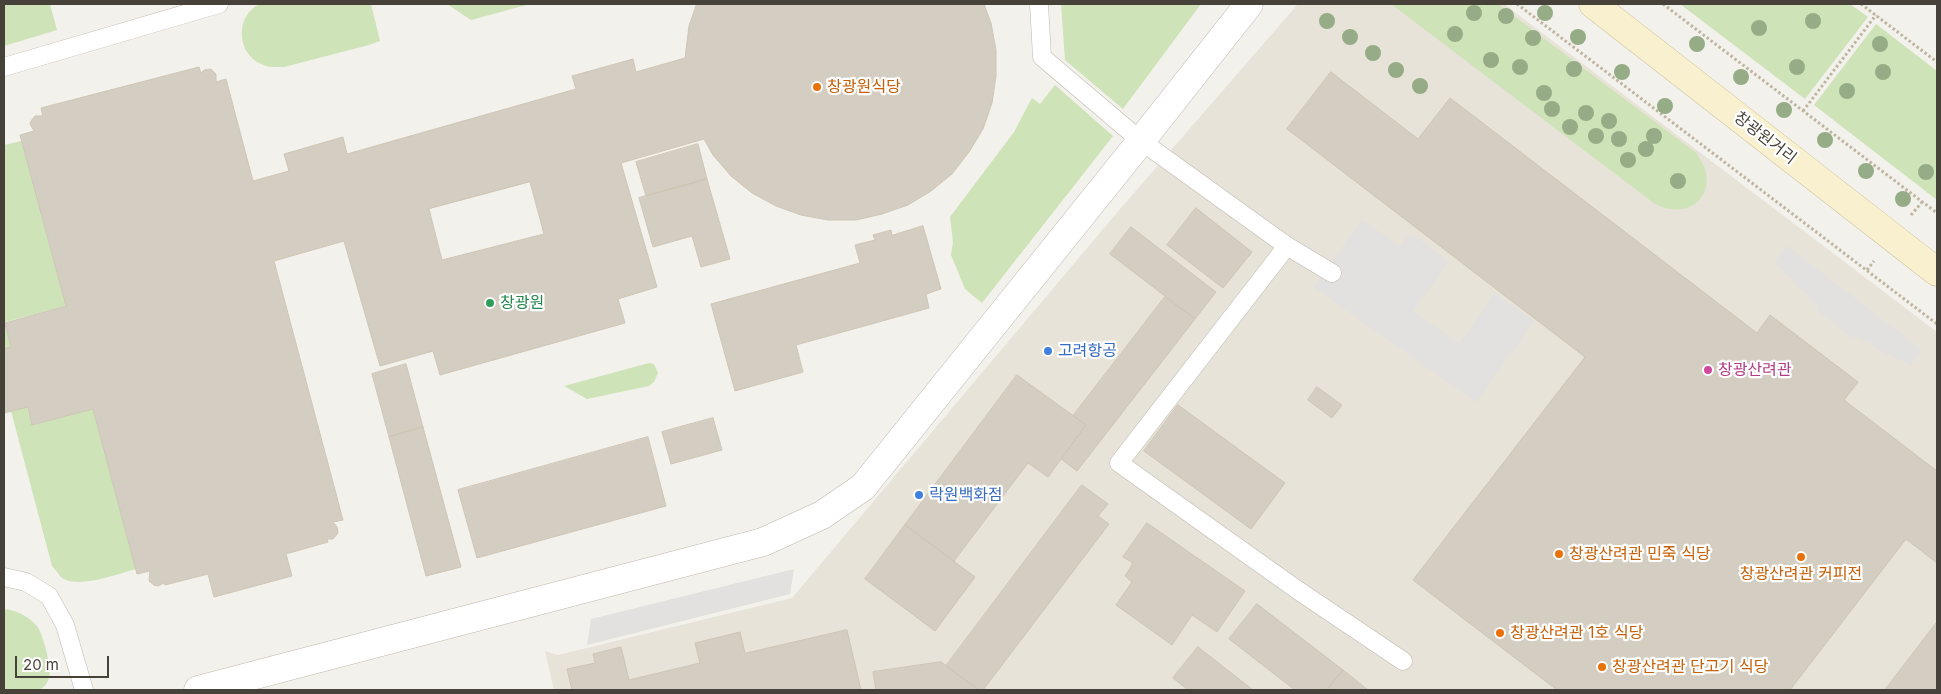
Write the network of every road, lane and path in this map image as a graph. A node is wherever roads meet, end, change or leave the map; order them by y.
1 (219, 4) edge
2 (1039, 4) edge
3 (1248, 4) edge
4 (1517, 4) edge
5 (1593, 4) edge
6 (1663, 4) edge
7 (1861, 4) edge
8 (1876, 15) junction
9 (1937, 62) edge
10 (4, 67) edge
11 (1804, 110) junction
12 (1141, 141) junction
13 (1937, 212) edge
14 (1287, 246) junction
15 (1937, 272) edge
16 (1332, 273) dead end
17 (1937, 324) edge
18 (4, 577) edge
19 (1403, 661) dead end
20 (84, 690) edge
21 (198, 690) edge

1 - 10 lane
2 - 12 lane
3 - 12 street
4 - 17 path
5 - 15 main road, 창광원거리
6 - 11 path
7 - 8 path
8 - 9 path
8 - 11 path
11 - 13 path
12 - 14 lane
12 - 21 street
14 - 16 lane
14 - 19 lane
18 - 20 lane

